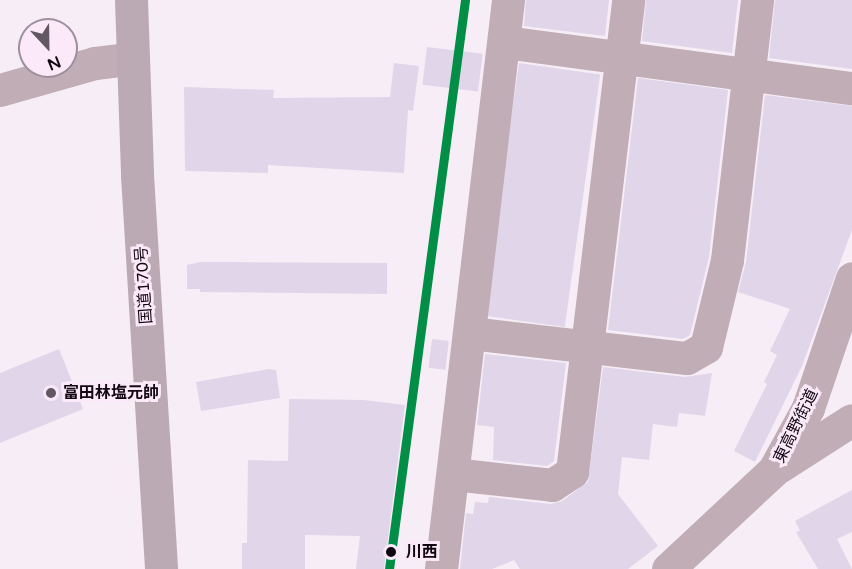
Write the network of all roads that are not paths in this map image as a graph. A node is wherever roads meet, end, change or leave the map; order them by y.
1 (131, 0) edge
2 (508, 0) edge
3 (628, 0) edge
4 (757, 0) edge
5 (505, 42) junction
6 (133, 58) junction
7 (622, 58) junction
8 (748, 74) junction
9 (852, 88) edge
10 (0, 90) edge
11 (852, 278) edge
12 (470, 333) junction
13 (587, 346) junction
14 (852, 420) edge
15 (774, 470) junction
16 (453, 474) junction
17 (161, 569) edge
18 (441, 569) edge
19 (668, 569) edge

1 - 6 highway, 国道170号
2 - 5 street
3 - 7 street
4 - 8 street
5 - 7 street
5 - 12 street
6 - 10 street
6 - 17 highway, 国道170号
7 - 8 street
7 - 13 street
8 - 9 street
8 - 13 street
11 - 15 street, 東高野街道
12 - 13 street
12 - 16 street
13 - 16 street
14 - 15 street
15 - 19 street, 東高野街道
16 - 18 street

